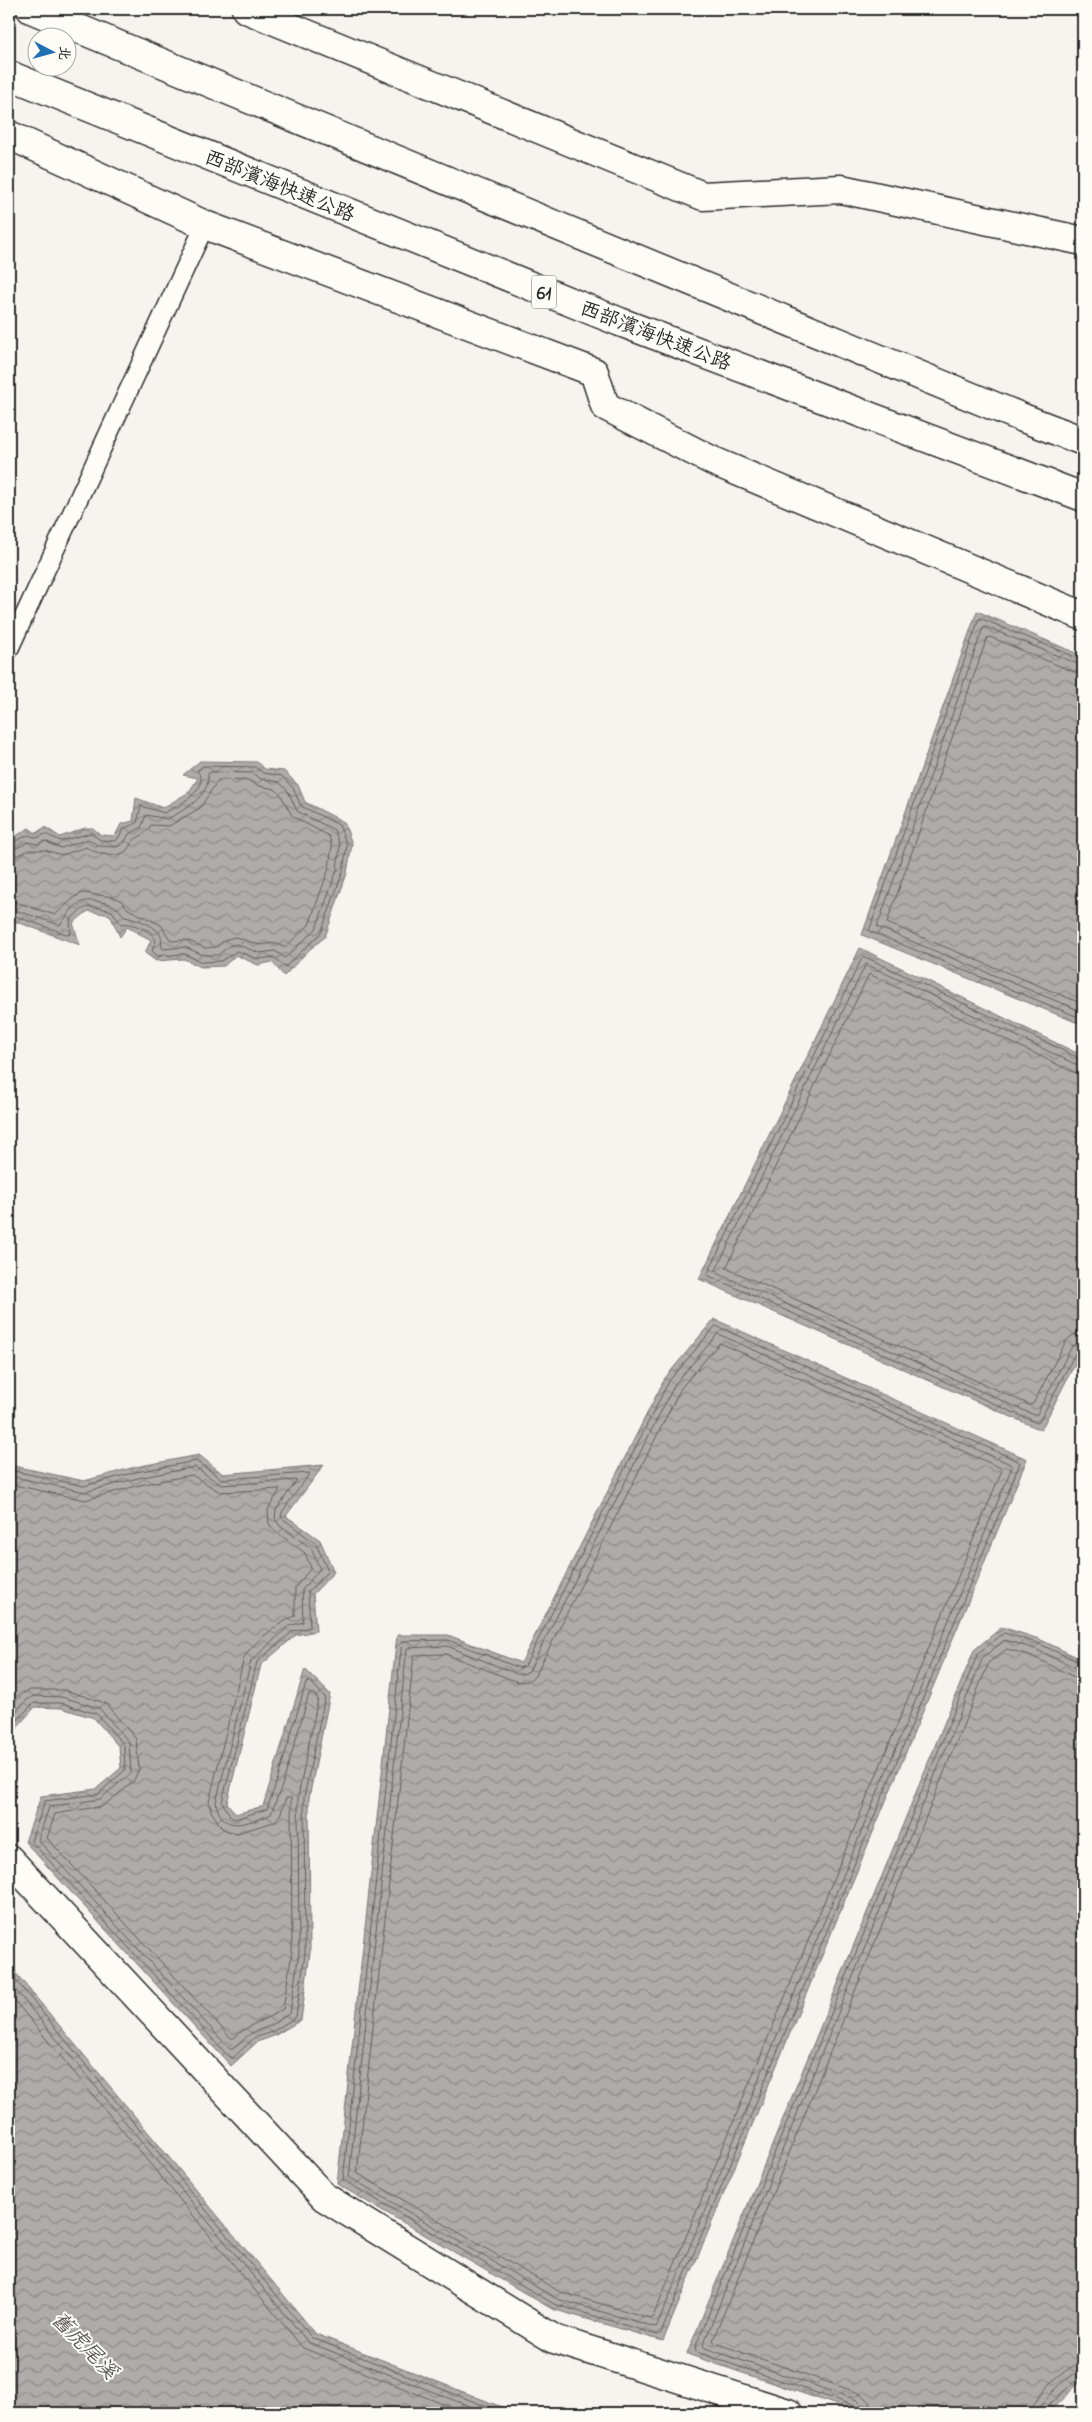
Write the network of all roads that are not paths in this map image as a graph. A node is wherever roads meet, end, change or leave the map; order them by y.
1 (31, 9) edge
2 (246, 9) edge
3 (282, 16) edge
4 (9, 75) edge
5 (9, 135) edge
6 (205, 225) junction
7 (1083, 241) edge
8 (1083, 441) edge
9 (1083, 497) edge
10 (1083, 616) edge
11 (9, 649) edge
12 (9, 1859) edge
13 (788, 2413) edge

1 - 8 main road
2 - 3 main road
3 - 7 main road
4 - 9 main road, 西部濱海快速公路 / 61
5 - 6 main road
6 - 10 main road
6 - 11 lane
12 - 13 main road

